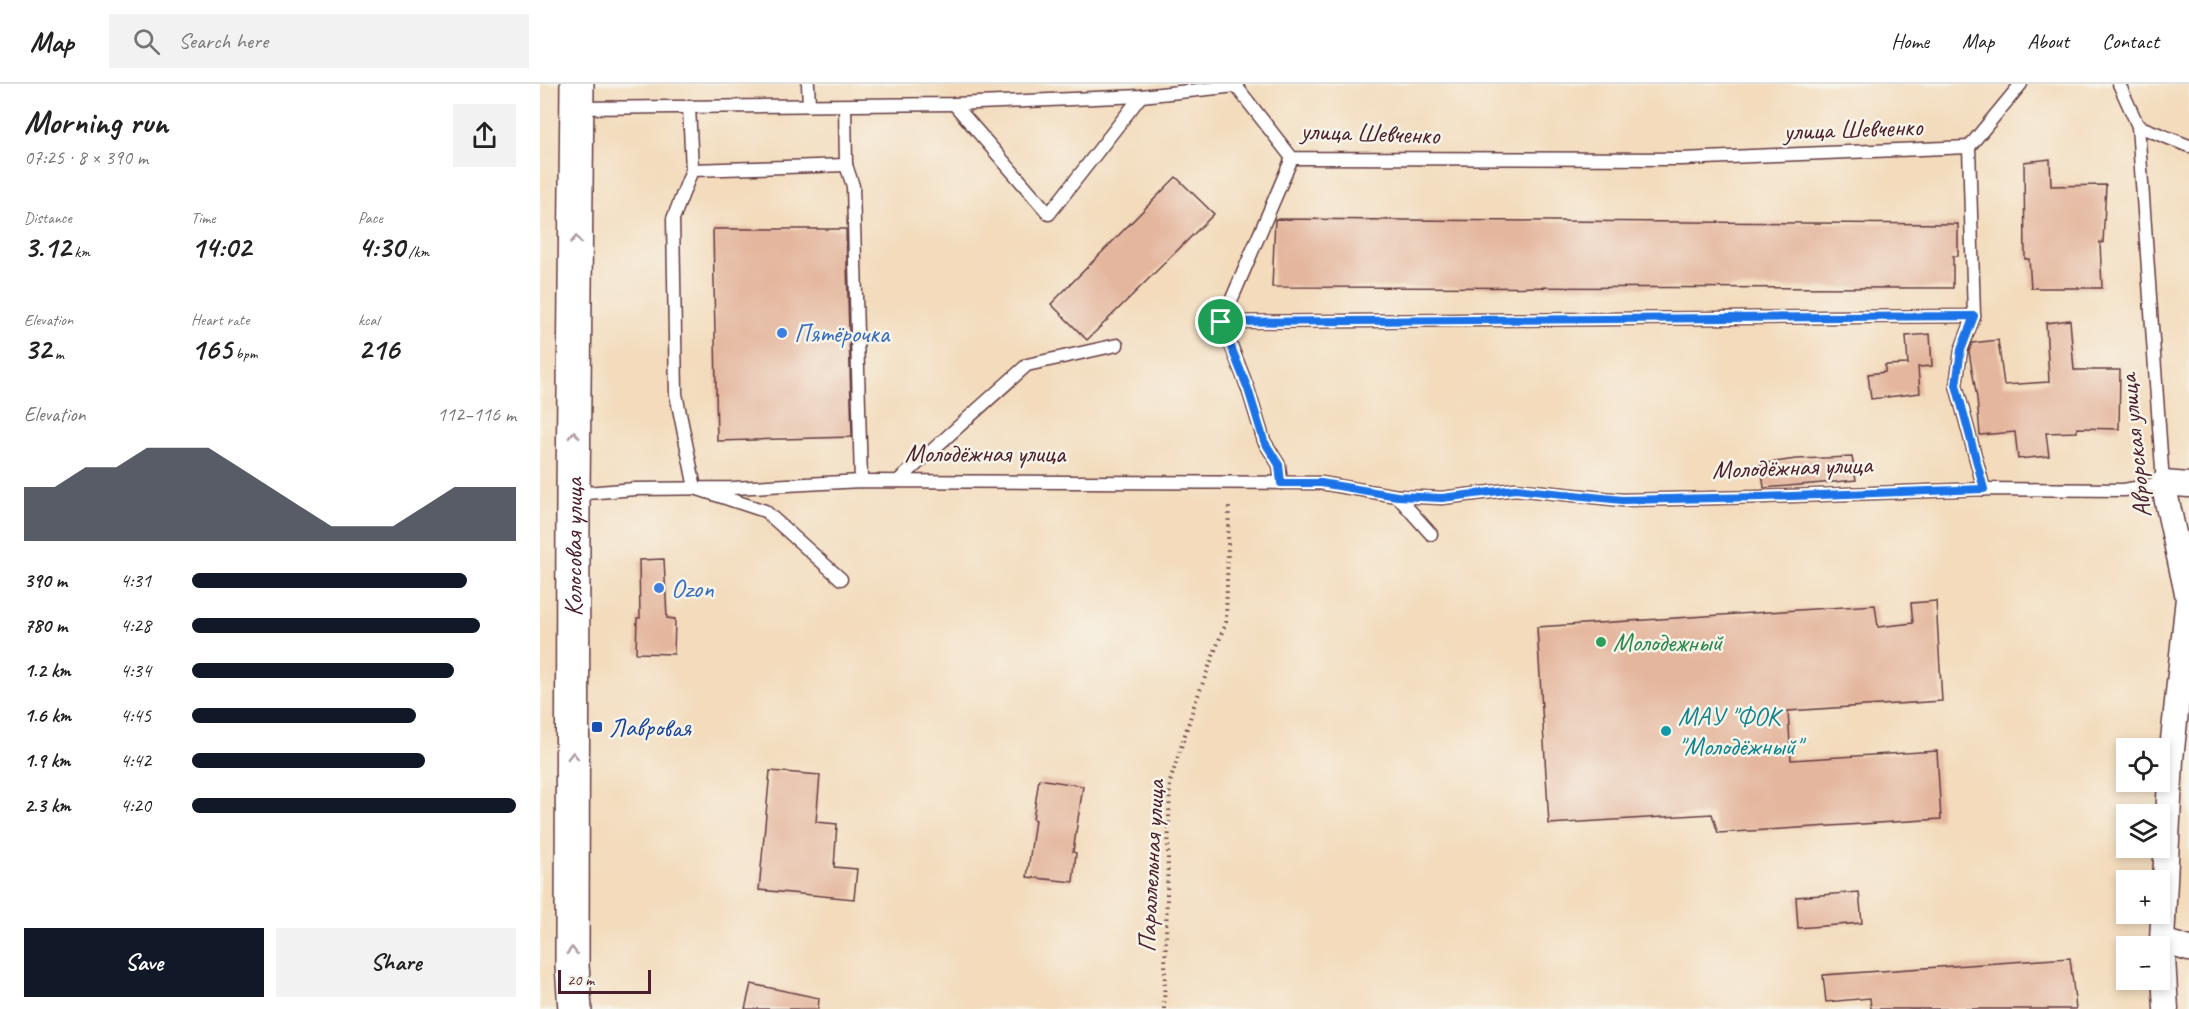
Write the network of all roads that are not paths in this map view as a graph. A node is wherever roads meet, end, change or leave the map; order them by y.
1 (808, 84) edge
2 (2021, 84) edge
3 (2119, 84) edge
4 (1236, 85) edge
5 (577, 96) edge
6 (1141, 96) junction
7 (809, 104) junction
8 (954, 104) junction
9 (689, 106) junction
10 (845, 106) junction
11 (2138, 126) junction
12 (2189, 146) edge
13 (1969, 147) junction
14 (1292, 158) junction
15 (846, 165) junction
16 (692, 170) junction
17 (1974, 316) junction
18 (1221, 322) junction
19 (1117, 345) dead end
20 (861, 481) junction
21 (898, 481) junction
22 (1281, 483) junction
23 (2163, 483) junction
24 (2189, 485) edge
25 (695, 488) junction
26 (1984, 489) junction
27 (573, 494) junction
28 (1397, 496) junction
29 (1431, 534) dead end
30 (841, 579) dead end
31 (2162, 936) edge
32 (2170, 943) edge
33 (2189, 949) edge
34 (2165, 990) edge
35 (575, 1009) edge
36 (2166, 1009) edge

1 - 7 lane
2 - 13 lane
3 - 11 lane
4 - 6 lane, улица Шевченко
4 - 14 lane, улица Шевченко
5 - 9 lane, улица Шевченко
27 -> 5 highway, Колосовая улица
6 - 8 lane, улица Шевченко
6 - 8 lane
7 - 9 lane, улица Шевченко
7 - 10 lane, улица Шевченко
8 - 10 lane, улица Шевченко
9 - 16 lane
10 - 15 lane
11 - 12 lane
11 - 23 lane, Аврорская улица
13 - 14 lane, улица Шевченко
13 - 17 lane
14 - 18 lane
15 - 16 lane
15 - 20 lane
16 - 25 lane
17 - 18 lane
17 - 26 lane
18 - 22 lane
19 - 21 lane
20 - 21 lane, Молодёжная улица
20 - 25 lane, Молодёжная улица
21 - 22 lane, Молодёжная улица
22 - 28 lane, Молодёжная улица
23 - 24 street, Молодёжная улица
23 - 26 lane, Молодёжная улица
23 - 31 street, Аврорская улица
25 - 27 lane, Молодёжная улица
25 - 30 lane
26 - 28 lane, Молодёжная улица
35 -> 27 highway, Колосовая улица
28 - 29 lane
32 - 33 street
34 - 36 street, Аврорская улица

